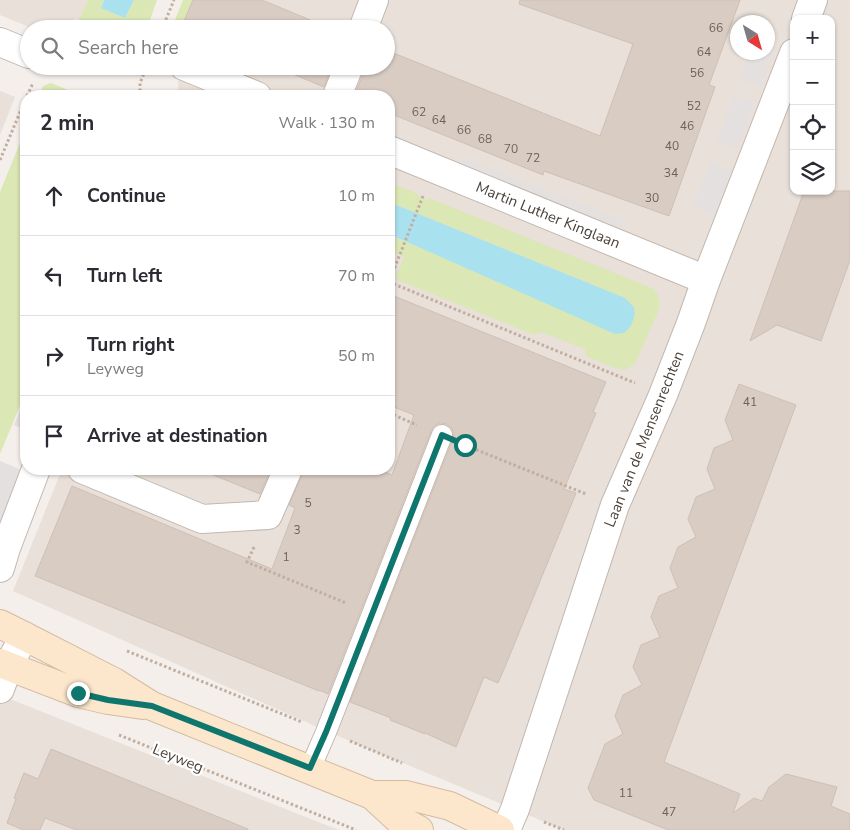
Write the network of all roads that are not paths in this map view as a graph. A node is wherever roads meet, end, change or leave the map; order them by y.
1 (374, 0) edge
2 (813, 0) edge
3 (807, 15) edge
4 (366, 20) edge
5 (0, 42) edge
6 (20, 50) edge
7 (791, 60) edge
8 (206, 75) edge
9 (345, 75) edge
10 (242, 90) edge
11 (339, 90) edge
12 (395, 152) edge
13 (706, 280) junction
14 (442, 435) road end
15 (34, 475) edge
16 (96, 475) edge
17 (285, 475) edge
18 (0, 568) edge
19 (12, 630) edge
20 (3, 673) edge
21 (152, 706) junction
22 (310, 768) junction
23 (372, 795) junction
24 (418, 830) edge
25 (500, 830) edge
26 (506, 830) edge

1 - 4 street
2 - 3 street
5 - 6 street
7 - 13 street, Laan van de Mensenrechten
8 - 10 street
9 - 11 street
12 - 13 street, Martin Luther Kinglaan
13 - 26 street, Laan van de Mensenrechten
14 - 22 lane
15 - 18 street
16 - 17 street
19 - 20 street
19 - 21 street
20 - 21 street
21 - 22 street
22 - 23 street
23 - 24 street
23 - 25 street

